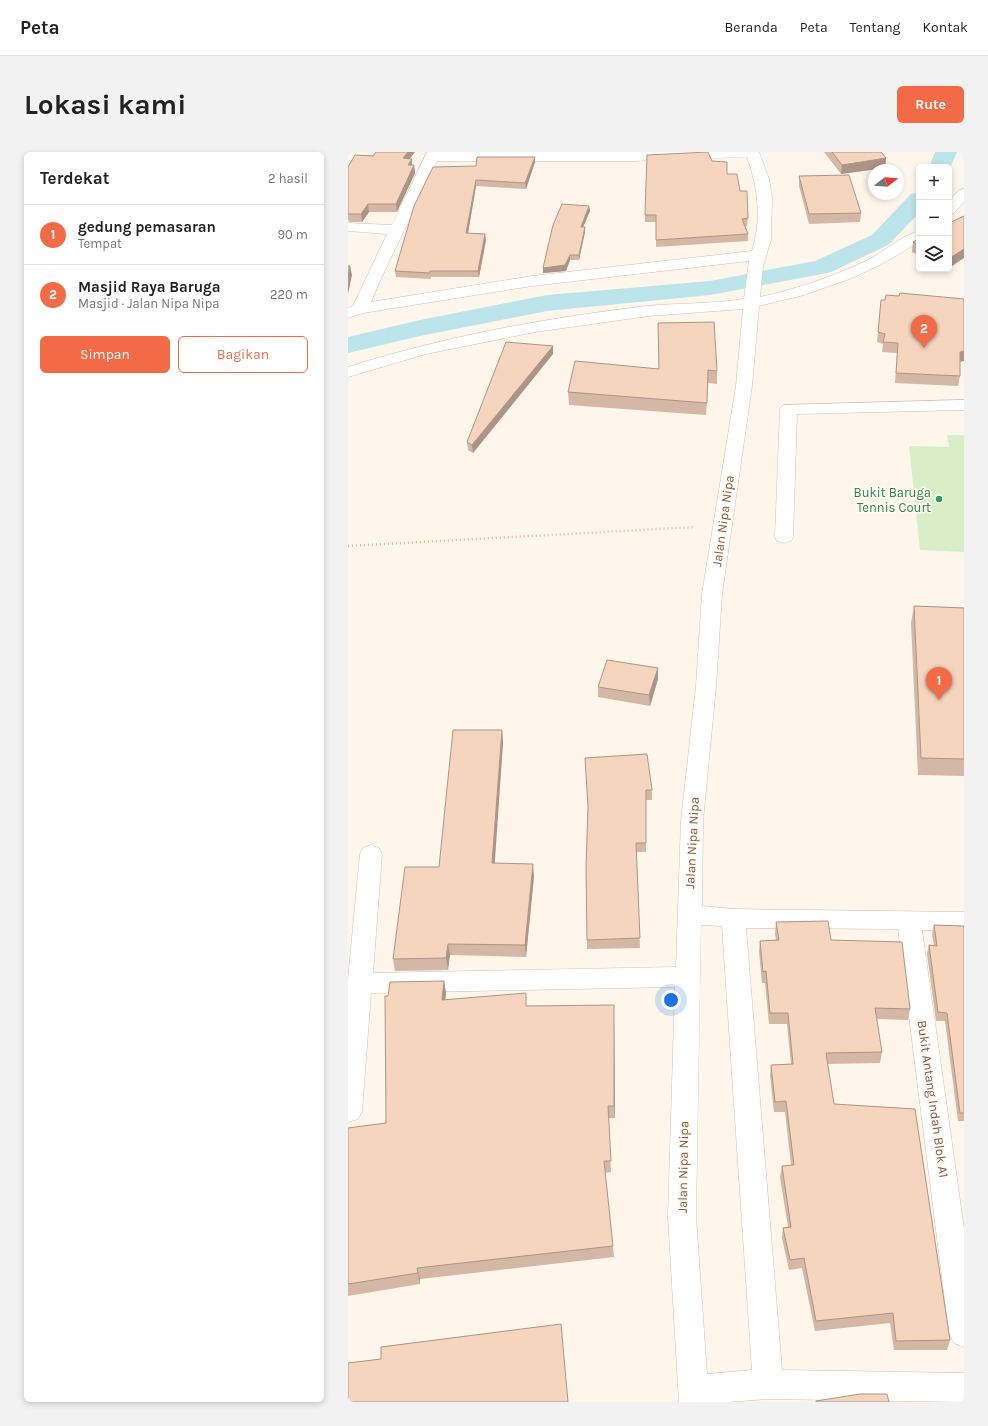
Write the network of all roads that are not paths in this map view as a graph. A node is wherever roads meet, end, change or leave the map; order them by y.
1 (752, 153) edge
2 (433, 155) edge
3 (964, 193) edge
4 (952, 207) edge
5 (348, 227) edge
6 (397, 230) junction
7 (916, 238) edge
8 (756, 261) junction
9 (752, 296) junction
10 (354, 311) edge
11 (348, 372) edge
12 (964, 405) edge
13 (784, 537) dead end
14 (371, 854) dead end
15 (689, 914) junction
16 (733, 918) junction
17 (909, 920) junction
18 (964, 921) edge
19 (687, 977) junction
20 (361, 983) junction
21 (349, 1111) dead end
22 (964, 1333) edge
23 (768, 1384) junction
24 (964, 1388) edge
25 (693, 1396) edge

1 - 2 street
1 - 8 street, Jalan Nipa Nipa
2 - 6 street
3 - 4 street
5 - 6 street
6 - 10 street
7 - 9 street
8 - 9 street, Jalan Nipa Nipa
8 - 10 street
9 - 11 street
9 - 15 street, Jalan Nipa Nipa
12 - 13 street
14 - 20 street
15 - 16 street
15 - 19 street, Jalan Nipa Nipa
16 - 17 street
16 - 23 street
17 - 18 street
17 - 22 street, Bukit Antang Indah Blok A1
19 - 20 street
19 - 25 street, Jalan Nipa Nipa
20 - 21 street
23 - 24 street
23 - 25 street

